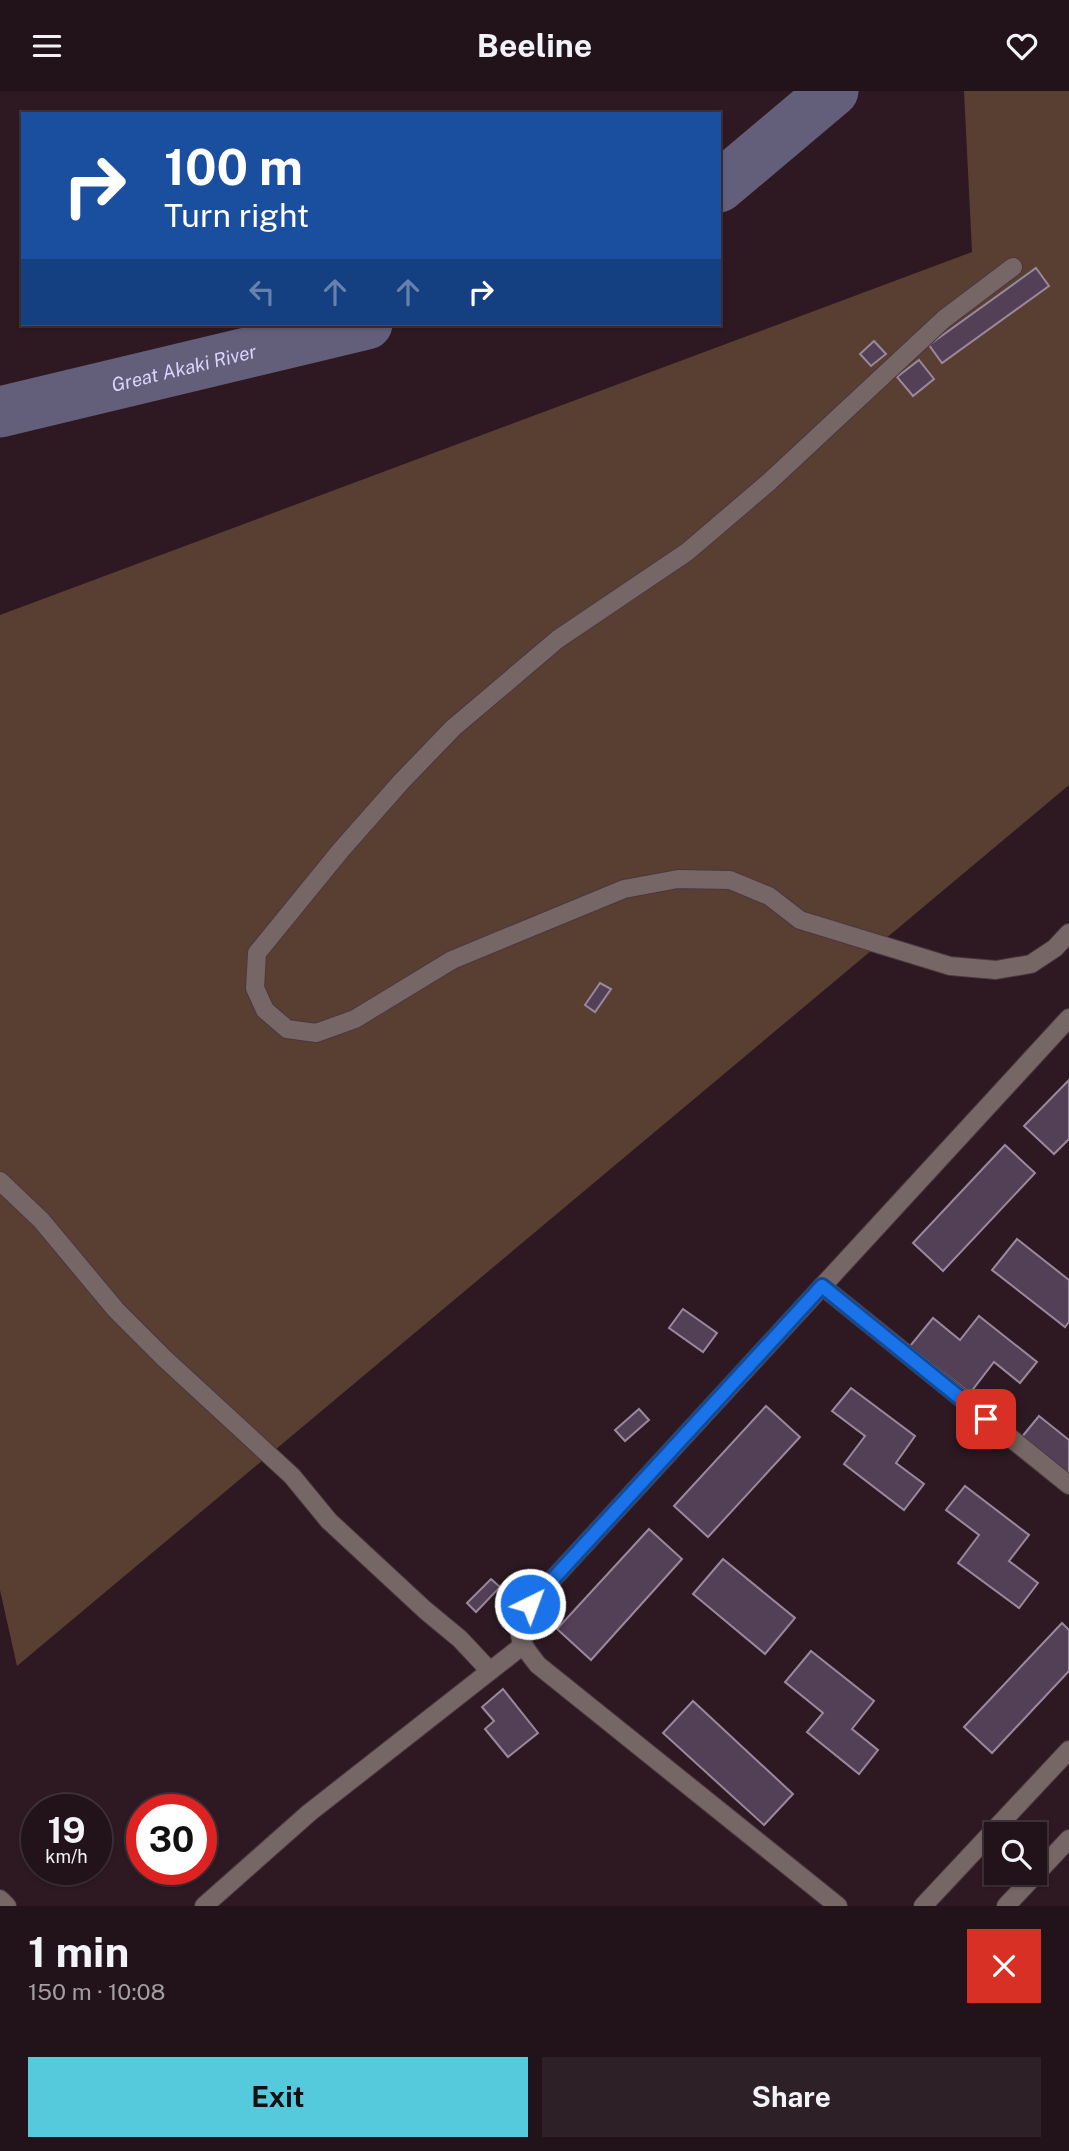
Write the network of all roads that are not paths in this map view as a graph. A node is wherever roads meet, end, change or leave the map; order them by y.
1 (1013, 267) dead end
2 (1069, 933) edge
3 (1069, 1018) edge
4 (0, 1181) edge
5 (822, 1286) junction
6 (1069, 1485) edge
7 (522, 1646) junction
8 (490, 1671) junction
9 (1069, 1749) edge
10 (1069, 1839) edge
11 (0, 1899) edge
12 (7, 1906) edge
13 (204, 1906) edge
14 (838, 1906) edge
15 (923, 1906) edge
16 (1006, 1906) edge

1 - 2 street
3 - 5 street
4 - 8 street
5 - 6 street
5 - 7 street
7 - 8 street
7 - 14 street
8 - 13 street
9 - 15 street
10 - 16 street
11 - 12 street

